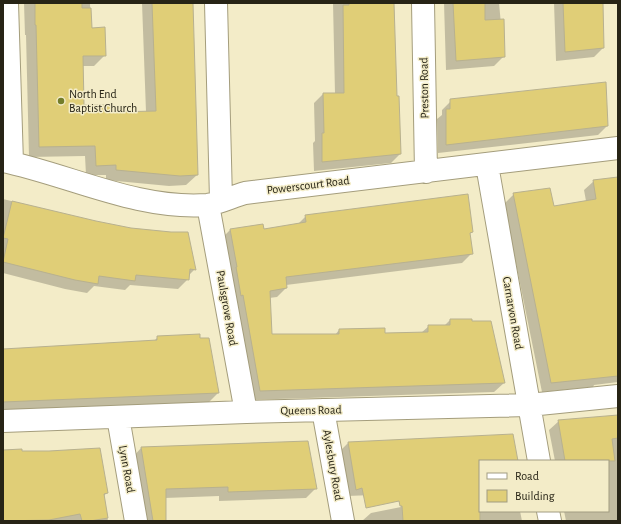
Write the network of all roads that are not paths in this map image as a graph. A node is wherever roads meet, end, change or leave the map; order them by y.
1 (7, 3) edge
2 (216, 3) edge
3 (423, 3) edge
4 (618, 148) edge
5 (7, 162) edge
6 (487, 165) junction
7 (426, 172) junction
8 (215, 203) junction
9 (618, 396) edge
10 (529, 405) junction
11 (323, 410) junction
12 (246, 412) junction
13 (118, 417) junction
14 (3, 421) edge
15 (539, 460) edge
16 (136, 521) edge
17 (343, 521) edge

1 - 5 street
2 - 8 street, Paulsgrove Road
3 - 7 street, Preston Road
4 - 6 street, Powerscourt Road
5 - 8 street, Powerscourt Road
6 - 7 street, Powerscourt Road
6 - 10 street, Carnarvon Road
7 - 8 street, Powerscourt Road
8 - 12 street, Paulsgrove Road
9 - 10 street, Queens Road
10 - 11 street, Queens Road
10 - 15 street, Carnarvon Road
11 - 12 street, Queens Road
11 - 17 street, Aylesbury Road
12 - 13 street, Queens Road
13 - 14 street, Queens Road
13 - 16 street, Lynn Road

